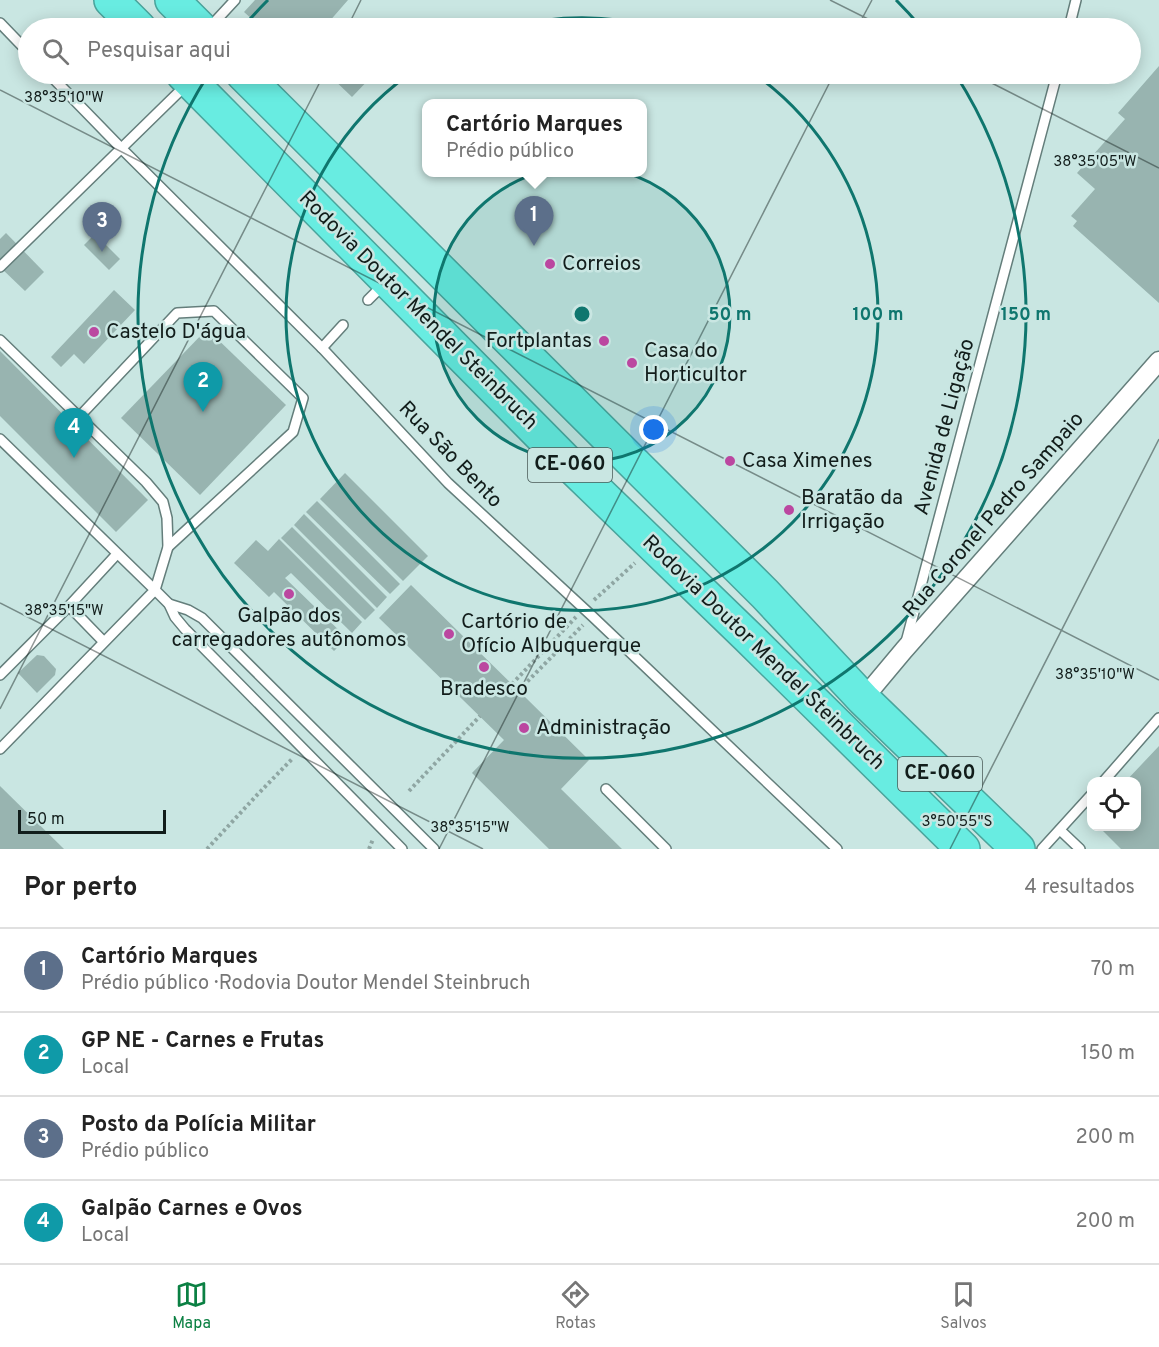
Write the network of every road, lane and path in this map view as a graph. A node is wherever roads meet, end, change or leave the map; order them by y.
1 (111, 0) edge
2 (172, 0) edge
3 (235, 0) edge
4 (1076, 0) edge
5 (129, 18) edge
6 (190, 18) edge
7 (218, 18) edge
8 (1072, 18) edge
9 (0, 22) edge
10 (18, 41) edge
11 (59, 84) edge
12 (180, 84) edge
13 (193, 84) edge
14 (253, 84) edge
15 (1054, 84) edge
16 (121, 148) junction
17 (0, 267) edge
18 (342, 325) dead end
19 (0, 340) edge
20 (322, 348) junction
21 (1159, 361) edge
22 (79, 417) junction
23 (0, 439) edge
24 (168, 547) junction
25 (117, 554) junction
26 (155, 590) junction
27 (169, 604) junction
28 (69, 606) junction
29 (592, 616) junction
30 (104, 641) junction
31 (904, 650) junction
32 (0, 675) edge
33 (519, 690) dead end
34 (863, 699) junction
35 (480, 716) dead end
36 (1159, 718) edge
37 (0, 749) edge
38 (303, 749) junction
39 (1107, 777) edge
40 (606, 789) dead end
41 (409, 791) dead end
42 (1087, 800) edge
43 (1060, 830) junction
44 (207, 849) edge
45 (402, 849) edge
46 (435, 849) edge
47 (666, 849) edge
48 (837, 849) edge
49 (963, 849) edge
50 (1018, 849) edge
51 (1042, 849) edge
52 (1080, 849) edge

1 - 5 highway
2 - 6 highway
3 - 7 lane
4 - 8 lane
9 - 10 lane
11 - 16 lane, Rua São Bento
12 - 16 lane
13 - 49 highway, Rodovia Doutor Mendel Steinbruch / CE-060
14 - 34 highway, Rodovia Doutor Mendel Steinbruch / CE-060
15 - 31 lane, Avenida de Ligação
16 - 17 lane
16 - 20 lane, Rua São Bento
18 - 20 lane
19 - 22 lane
20 - 29 lane, Rua São Bento
21 - 31 street, Rua Coronel Pedro Sampaio
22 - 24 lane
22 - 24 lane
23 - 25 lane
24 - 26 lane
25 - 26 lane
25 - 28 lane
26 - 27 lane
26 - 30 lane
27 - 38 lane
27 - 46 lane
28 - 30 lane
28 - 32 lane
29 - 33 path
29 - 48 lane, Rua São Bento
30 - 37 lane
31 - 34 street, Rua Coronel Pedro Sampaio
34 - 50 highway, Rodovia Doutor Mendel Steinbruch / CE-060
35 - 41 path
36 - 39 lane
38 - 44 path
38 - 45 lane
40 - 47 lane
42 - 43 lane
43 - 51 lane
43 - 52 lane

